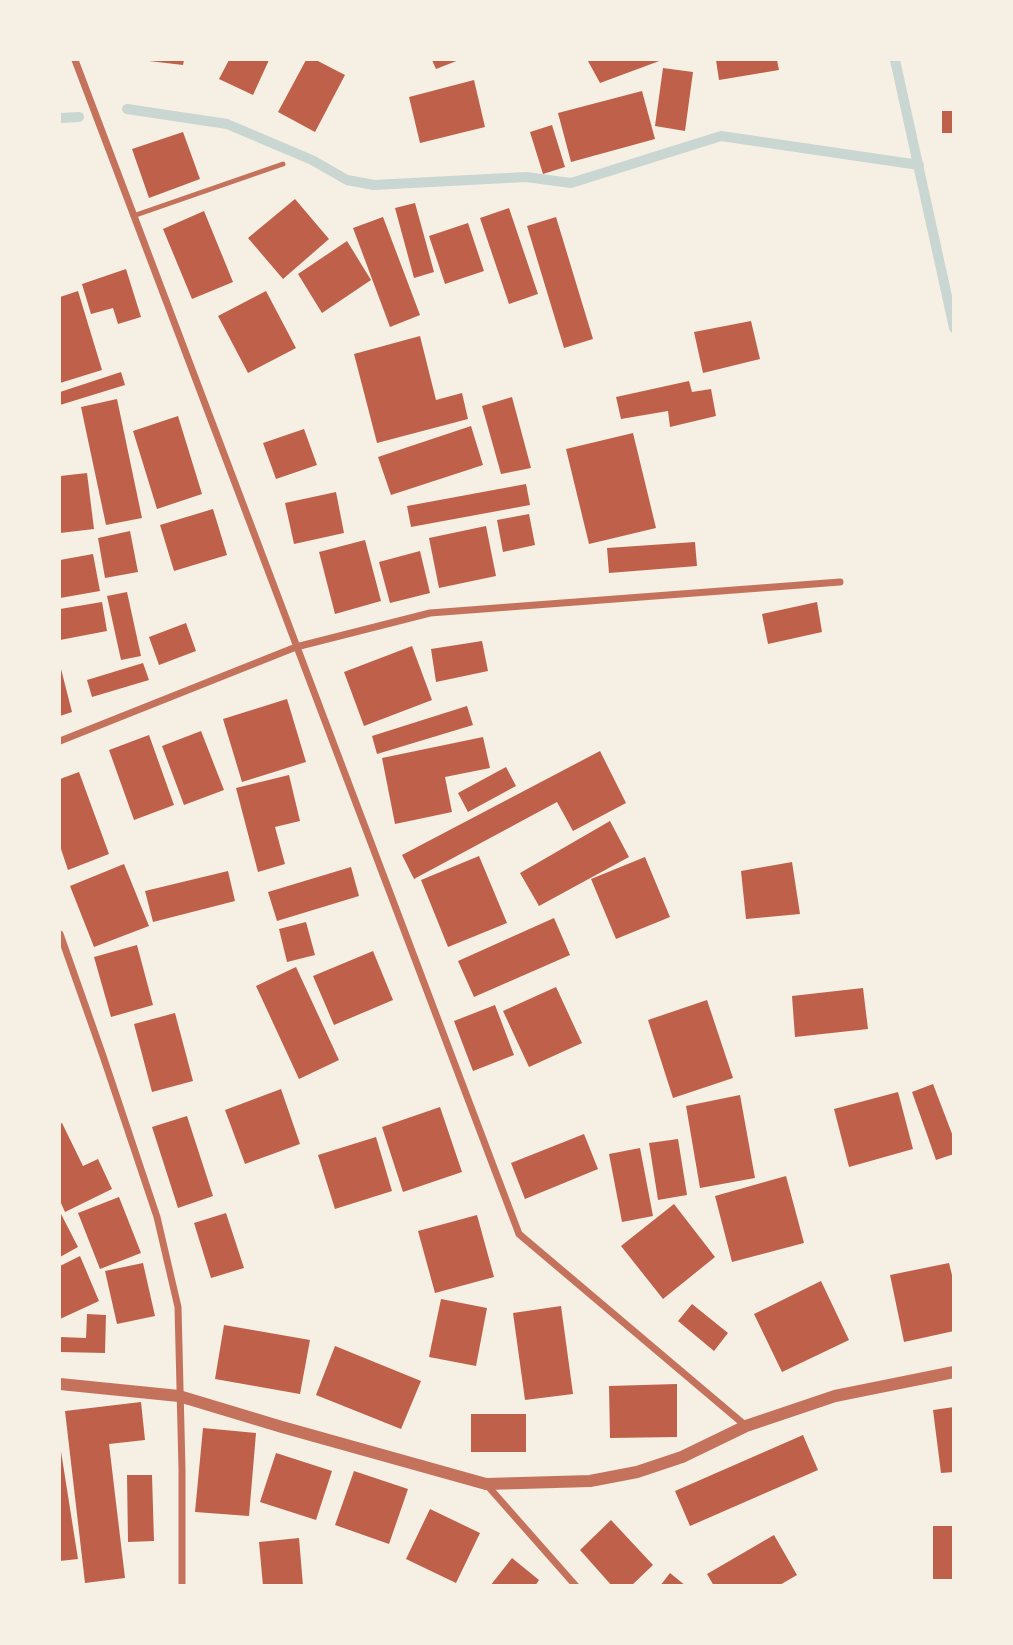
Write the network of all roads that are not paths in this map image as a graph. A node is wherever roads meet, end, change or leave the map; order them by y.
1 (75, 60) edge
2 (283, 164) dead end
3 (133, 216) junction
4 (840, 582) dead end
5 (296, 647) junction
6 (60, 741) edge
7 (60, 934) edge
8 (954, 1372) edge
9 (60, 1384) edge
10 (179, 1396) junction
11 (746, 1426) junction
12 (486, 1484) junction
13 (182, 1586) edge
14 (576, 1586) edge

1 - 3 street
2 - 3 lane
3 - 5 street
4 - 5 street
5 - 6 street
5 - 11 street
7 - 10 street
8 - 11 street
9 - 10 street
10 - 12 street
10 - 13 street
11 - 12 street
12 - 14 street

